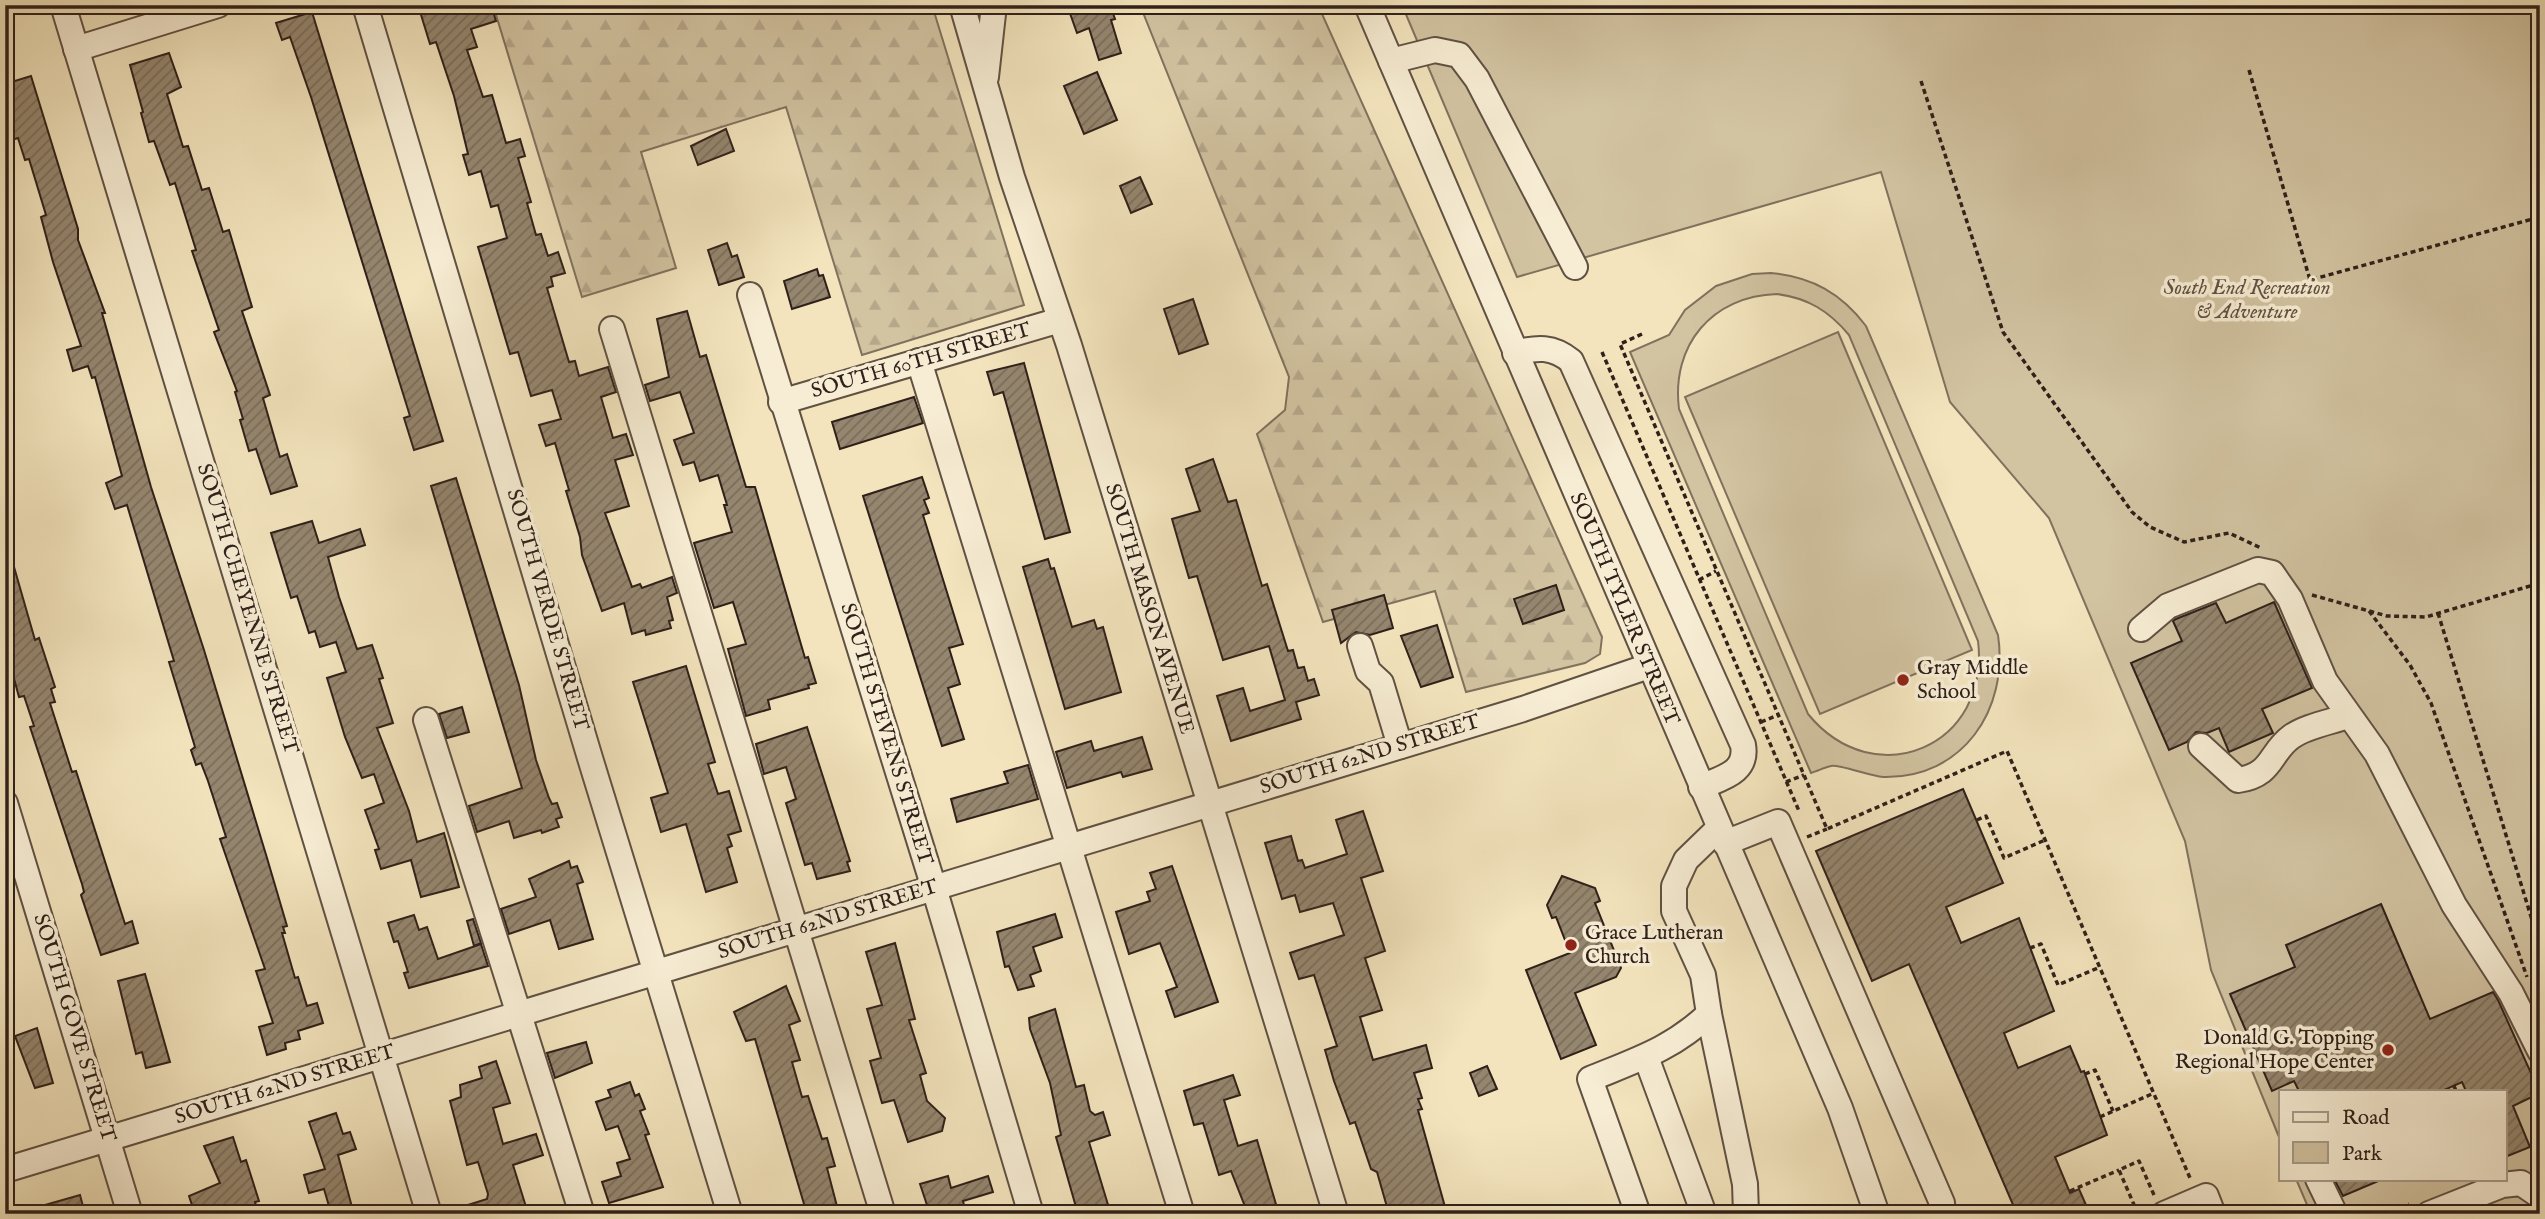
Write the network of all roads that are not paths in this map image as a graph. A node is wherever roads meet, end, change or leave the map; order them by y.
1 (63, 5) edge
2 (218, 5) edge
3 (365, 5) edge
4 (962, 5) edge
5 (995, 5) edge
6 (1367, 5) edge
7 (76, 49) junction
8 (1391, 61) junction
9 (983, 84) junction
10 (1575, 267) dead end
11 (750, 295) dead end
12 (1060, 320) junction
13 (612, 329) dead end
14 (1515, 353) junction
15 (919, 361) junction
16 (781, 402) junction
17 (2141, 629) dead end
18 (1360, 646) dead end
19 (1649, 666) junction
20 (2348, 716) junction
21 (426, 720) dead end
22 (1400, 746) junction
23 (2201, 746) dead end
24 (1701, 788) junction
25 (5, 803) edge
26 (1210, 804) junction
27 (1722, 836) junction
28 (1069, 847) junction
29 (934, 888) junction
30 (796, 930) junction
31 (657, 973) junction
32 (520, 1014) junction
33 (1709, 1014) junction
34 (2540, 1051) edge
35 (382, 1055) junction
36 (1646, 1057) junction
37 (107, 1138) junction
38 (5, 1170) edge
39 (2318, 1180) edge
40 (2540, 1195) edge
41 (2156, 1206) edge
42 (2206, 1206) edge
43 (130, 1214) edge
44 (429, 1214) edge
45 (582, 1214) edge
46 (730, 1214) edge
47 (883, 1214) edge
48 (1031, 1214) edge
49 (1182, 1214) edge
50 (1336, 1214) edge
51 (1638, 1214) edge
52 (1704, 1214) edge
53 (1746, 1214) edge
54 (1877, 1214) edge
55 (1943, 1214) edge
56 (2335, 1214) edge
57 (2428, 1214) edge

1 - 7 street, SOUTH CHEYENNE STREET
2 - 7 street
3 - 31 street, SOUTH VERDE STREET
4 - 9 street, SOUTH MASON AVENUE
5 - 9 street
6 - 8 street, SOUTH TYLER STREET
7 - 35 street, SOUTH CHEYENNE STREET
8 - 10 street
8 - 14 street, SOUTH TYLER STREET
9 - 12 street, SOUTH MASON AVENUE
11 - 16 street, SOUTH STEVENS STREET
12 - 15 street, SOUTH 60TH STREET
12 - 26 street, SOUTH MASON AVENUE
13 - 30 street
14 - 19 street, SOUTH TYLER STREET
14 - 24 street
15 - 16 street, SOUTH 60TH STREET
15 - 28 street
16 - 29 street, SOUTH STEVENS STREET
17 - 20 street
18 - 22 street
19 - 22 street, SOUTH 62ND STREET
19 - 24 street, SOUTH TYLER STREET
20 - 23 street
20 - 34 street
21 - 32 street
22 - 26 street, SOUTH 62ND STREET
24 - 27 street, SOUTH TYLER STREET
25 - 37 street, SOUTH GOVE STREET
26 - 28 street, SOUTH 62ND STREET
26 - 50 street, SOUTH MASON AVENUE
27 - 33 street
27 - 54 street, SOUTH TYLER STREET
27 - 55 street
28 - 29 street, SOUTH 62ND STREET
28 - 49 street
29 - 30 street, SOUTH 62ND STREET
29 - 48 street, SOUTH STEVENS STREET
30 - 31 street, SOUTH 62ND STREET
30 - 47 street
31 - 32 street, SOUTH 62ND STREET
31 - 46 street, SOUTH VERDE STREET
32 - 35 street, SOUTH 62ND STREET
32 - 45 street
33 - 36 street
33 - 53 street
35 - 37 street, SOUTH 62ND STREET
35 - 44 street, SOUTH CHEYENNE STREET
36 - 51 street
36 - 52 street
37 - 38 street, SOUTH 62ND STREET
37 - 43 street, SOUTH GOVE STREET
39 - 56 street
40 - 57 street
41 - 42 street

